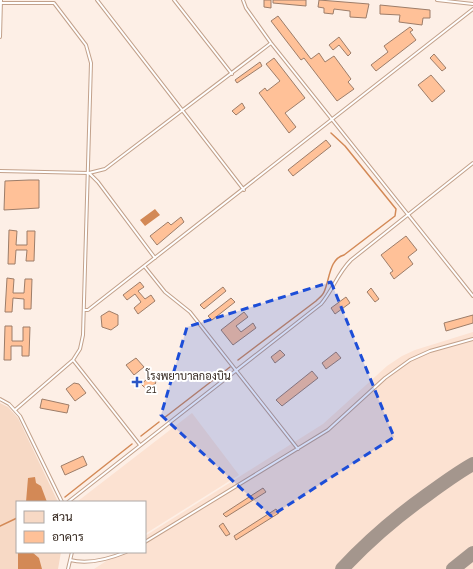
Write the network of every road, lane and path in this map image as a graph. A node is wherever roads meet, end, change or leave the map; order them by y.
1 (97, 0) edge
2 (174, 0) edge
3 (243, 0) edge
4 (437, 0) edge
5 (1, 2) edge
6 (473, 4) edge
7 (473, 9) edge
8 (0, 37) edge
9 (271, 43) junction
10 (232, 74) junction
11 (183, 111) junction
12 (333, 119) junction
13 (473, 163) edge
14 (0, 170) edge
15 (89, 173) junction
16 (244, 190) junction
17 (408, 214) junction
18 (155, 258) junction
19 (145, 267) junction
20 (473, 296) edge
21 (84, 310) junction
22 (473, 339) edge
23 (73, 360) junction
24 (236, 370) junction
25 (0, 399) edge
26 (15, 410) junction
27 (140, 445) junction
28 (298, 448) junction
29 (62, 501) edge
30 (69, 501) edge
31 (146, 541) edge
32 (72, 553) edge
33 (122, 553) edge
34 (70, 560) junction
35 (68, 569) edge

1 - 11 lane
2 - 10 lane
3 - 9 lane
4 - 6 lane
5 - 8 lane
5 - 15 lane
7 - 12 lane
9 - 10 lane
9 - 12 lane
10 - 11 lane
11 - 15 lane
11 - 16 lane
12 - 16 lane
12 - 17 lane
13 - 17 lane
14 - 15 lane
15 - 18 lane
15 - 21 lane
16 - 18 lane
17 - 20 lane
17 - 24 lane
18 - 19 lane
19 - 21 lane
19 - 24 lane
21 - 23 lane
22 - 28 lane
23 - 26 lane
23 - 27 lane
24 - 27 lane
24 - 28 lane
25 - 26 lane
26 - 29 lane
27 - 30 lane
28 - 31 lane
32 - 34 lane
33 - 34 lane
34 - 35 lane

